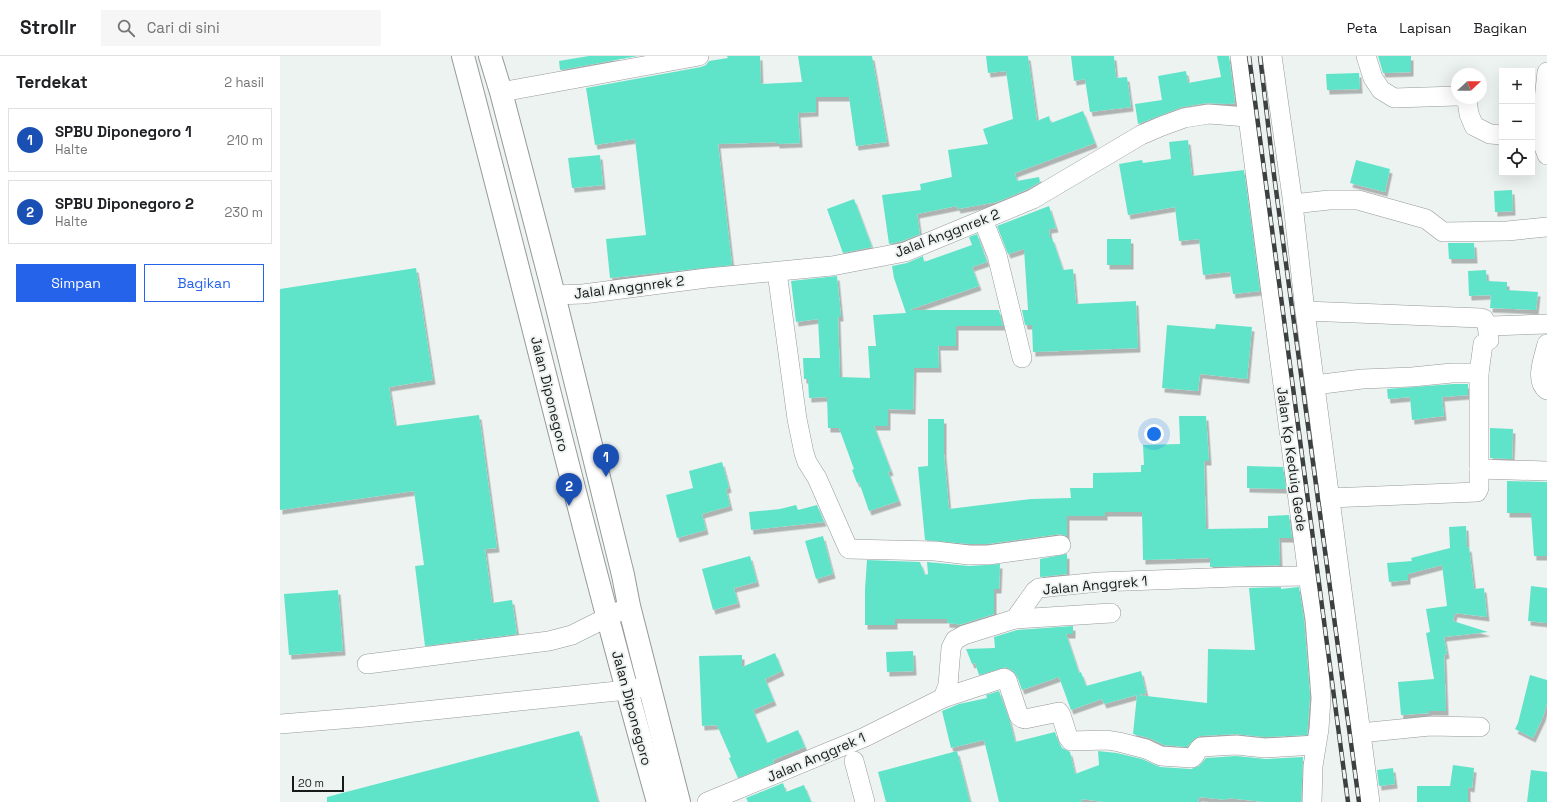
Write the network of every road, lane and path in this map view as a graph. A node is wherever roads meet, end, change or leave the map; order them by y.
1 (463, 56) edge
2 (490, 56) edge
3 (699, 56) edge
4 (1240, 56) edge
5 (1272, 56) edge
6 (1366, 56) edge
7 (1547, 72) edge
8 (501, 92) junction
9 (1451, 96) edge
10 (1467, 104) edge
11 (1247, 117) junction
12 (1499, 135) edge
13 (1540, 136) edge
14 (1547, 155) edge
15 (1293, 204) junction
16 (983, 220) junction
17 (1547, 227) edge
18 (777, 272) junction
19 (554, 295) junction
20 (1305, 311) junction
21 (1547, 324) edge
22 (1487, 325) junction
23 (1547, 344) edge
24 (1022, 358) dead end
25 (1479, 374) junction
26 (1315, 385) junction
27 (1547, 390) edge
28 (1480, 469) junction
29 (1547, 471) edge
30 (1330, 498) junction
31 (1061, 545) dead end
32 (1308, 576) junction
33 (629, 606) junction
34 (1111, 613) dead end
35 (608, 616) junction
36 (1015, 619) junction
37 (367, 664) dead end
38 (650, 686) junction
39 (627, 690) junction
40 (943, 698) junction
41 (280, 724) edge
42 (1480, 727) dead end
43 (1360, 733) junction
44 (1316, 745) junction
45 (854, 761) dead end
46 (658, 802) edge
47 (680, 802) edge
48 (707, 802) edge
49 (865, 802) edge
50 (1312, 802) edge
51 (1370, 802) edge

1 - 35 highway, Jalan Diponegoro
2 - 8 highway, Jalan Diponegoro
3 - 8 street
4 - 11 street, Jalan Kp Keduig Gede
5 - 15 street
6 - 9 street
7 - 13 street
8 - 19 highway, Jalan Diponegoro
10 - 12 street
11 - 16 street, Jalal Anggnrek 2
11 - 32 street, Jalan Kp Keduig Gede
13 - 14 street
15 - 17 street
15 - 20 street
16 - 18 street, Jalal Anggnrek 2
16 - 24 street
18 - 19 street, Jalal Anggnrek 2
18 - 31 street
19 - 33 highway, Jalan Diponegoro
20 - 22 street
20 - 26 street
21 - 22 street
22 - 25 street
23 - 27 street
25 - 26 street
25 - 28 street
26 - 30 street
28 - 29 street
28 - 30 street
30 - 43 street
32 - 36 street, Jalan Anggrek 1
32 - 44 street, Jalan Kp Keduig Gede
33 - 35 street
33 - 38 highway, Jalan Diponegoro
34 - 36 street
35 - 37 street
35 - 39 highway, Jalan Diponegoro
36 - 40 street
38 - 39 street
38 - 47 highway, Jalan Diponegoro
39 - 41 street
39 - 46 highway, Jalan Diponegoro
40 - 44 street, Jalan Anggrek 1
40 - 48 street, Jalan Anggrek 1
42 - 43 street
43 - 51 street
44 - 50 street, Jalan Kp Keduig Gede
45 - 49 street

